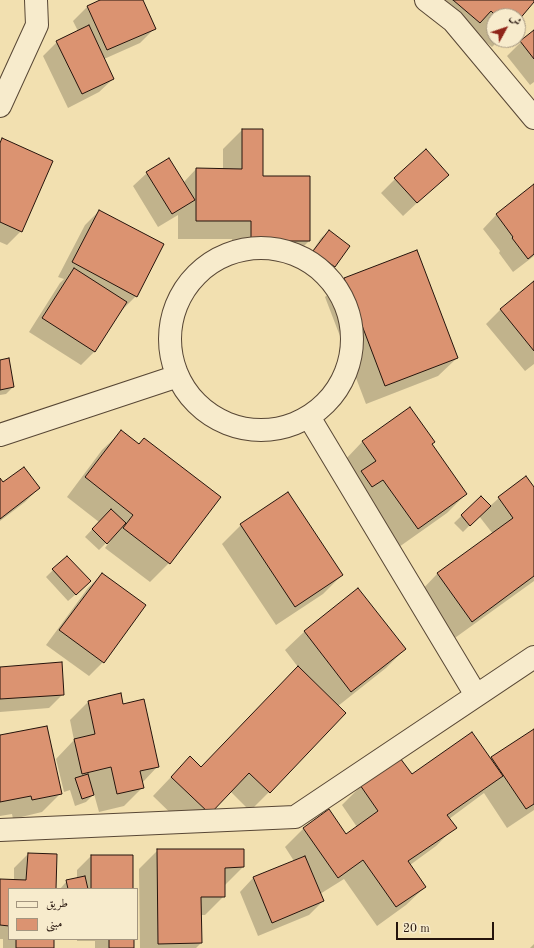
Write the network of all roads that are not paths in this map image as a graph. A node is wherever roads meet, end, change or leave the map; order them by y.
1 (36, 0) edge
2 (426, 0) edge
3 (0, 106) edge
4 (534, 118) edge
5 (178, 376) junction
6 (309, 417) junction
7 (0, 435) edge
8 (534, 656) edge
9 (476, 695) junction
10 (0, 830) edge

1 - 3 street
2 - 4 street
5 - 6 street
5 - 6 street
5 - 7 street
6 - 9 street
8 - 9 street
9 - 10 street

